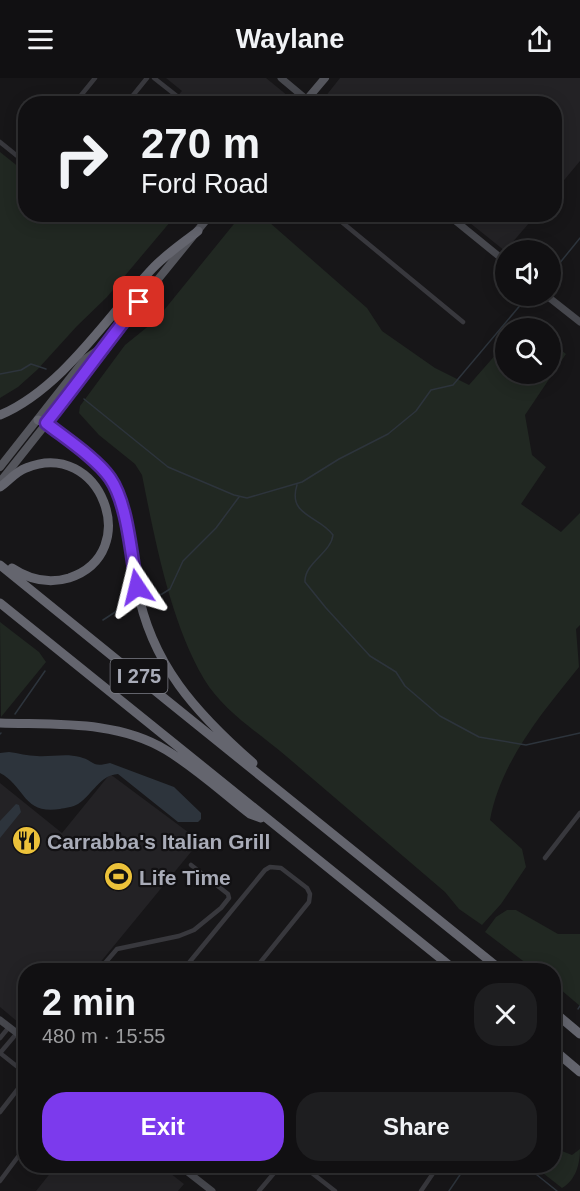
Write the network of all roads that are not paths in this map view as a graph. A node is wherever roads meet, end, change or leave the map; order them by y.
1 (95, 78) edge
2 (147, 78) edge
3 (154, 78) edge
4 (281, 78) edge
5 (325, 78) edge
6 (80, 96) edge
7 (132, 96) edge
8 (177, 96) edge
9 (300, 96) edge
10 (312, 96) edge
11 (0, 142) edge
12 (18, 157) edge
13 (205, 222) edge
14 (342, 222) edge
15 (457, 222) edge
16 (198, 231) junction
17 (495, 252) edge
18 (560, 306) edge
19 (463, 322) dead end
20 (580, 322) edge
21 (0, 415) edge
22 (42, 421) junction
23 (0, 467) edge
24 (0, 482) edge
25 (0, 487) edge
26 (0, 559) edge
27 (0, 565) edge
28 (0, 603) edge
29 (0, 723) edge
30 (275, 790) junction
31 (580, 813) edge
32 (269, 821) junction
33 (545, 858) dead end
34 (191, 865) dead end
35 (105, 963) edge
36 (189, 963) edge
37 (260, 963) edge
38 (446, 963) edge
39 (492, 963) edge
40 (561, 1018) edge
41 (0, 1020) edge
42 (9, 1027) junction
43 (17, 1033) joint
44 (580, 1034) edge
45 (0, 1038) edge
46 (0, 1053) edge
47 (561, 1056) edge
48 (18, 1066) edge
49 (580, 1072) edge
50 (18, 1089) edge
51 (0, 1112) edge
52 (18, 1157) edge
53 (189, 1173) edge
54 (274, 1173) edge
55 (312, 1173) edge
56 (433, 1173) edge
57 (0, 1181) edge
58 (212, 1191) edge
59 (259, 1191) edge
60 (335, 1191) edge
61 (421, 1191) edge

1 - 6 street
2 - 7 street
3 - 8 street
4 - 9 street
5 - 10 main road
11 - 12 street
13 - 16 main road
14 - 19 street
15 - 17 street
16 - 21 highway
16 - 22 main road
18 - 20 street
22 - 23 main road
22 - 24 main road
22 - 30 highway
25 - 26 highway
27 - 30 highway, I 275
28 - 32 highway, I 275
29 - 32 highway
30 - 39 highway, I 275
31 - 33 street
32 - 38 highway, I 275
34 - 35 street
36 - 37 street
40 - 44 highway
41 - 42 street
42 - 43 street
42 - 45 street
43 - 46 street
46 - 48 street
47 - 49 highway
50 - 51 street
52 - 57 street
53 - 58 street
54 - 59 street
55 - 60 street
56 - 61 street

